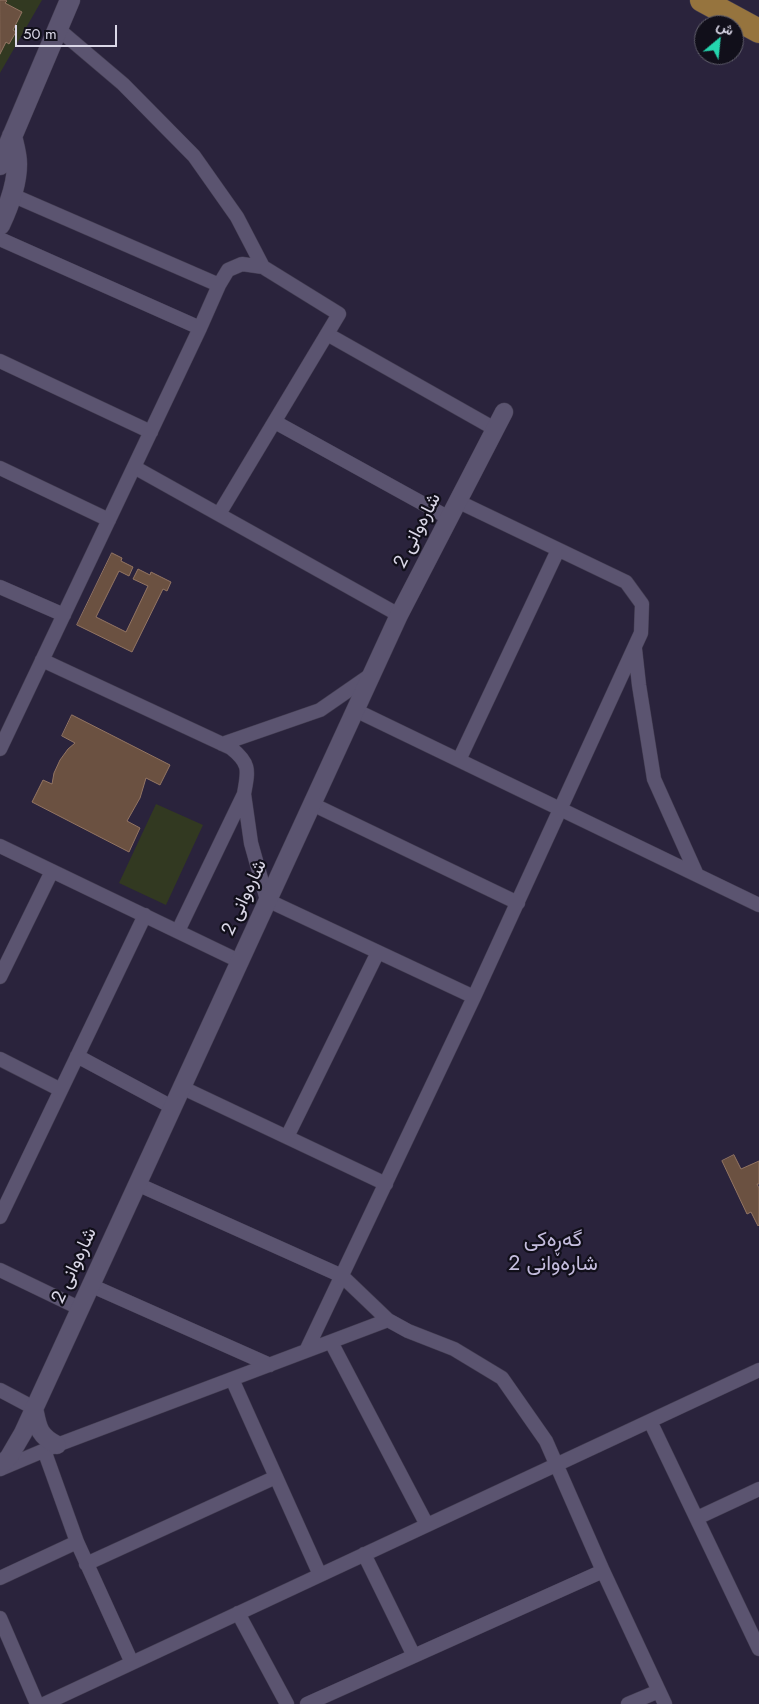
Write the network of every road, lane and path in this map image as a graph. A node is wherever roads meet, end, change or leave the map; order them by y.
1 (70, 0) edge
2 (702, 0) edge
3 (57, 28) junction
4 (759, 31) edge
5 (6, 132) edge
6 (0, 165) edge
7 (12, 195) junction
8 (0, 226) edge
9 (0, 239) edge
10 (263, 268) junction
11 (219, 285) junction
12 (200, 328) junction
13 (327, 334) junction
14 (0, 361) edge
15 (504, 412) dead end
16 (275, 422) junction
17 (494, 430) junction
18 (151, 432) junction
19 (134, 467) junction
20 (0, 468) edge
21 (457, 501) junction
22 (219, 514) junction
23 (449, 518) junction
24 (109, 520) junction
25 (558, 550) junction
26 (0, 587) edge
27 (64, 615) junction
28 (399, 615) junction
29 (635, 647) junction
30 (42, 660) junction
31 (372, 674) junction
32 (355, 710) junction
33 (222, 744) junction
34 (0, 749) edge
35 (459, 760) junction
36 (244, 794) junction
37 (312, 804) junction
38 (561, 809) junction
39 (0, 846) edge
40 (52, 871) junction
41 (697, 875) junction
42 (268, 900) junction
43 (518, 903) junction
44 (759, 905) edge
45 (145, 915) junction
46 (178, 931) junction
47 (378, 952) junction
48 (239, 961) junction
49 (1, 971) edge
50 (474, 997) junction
51 (77, 1056) junction
52 (0, 1059) edge
53 (181, 1087) junction
54 (61, 1090) junction
55 (172, 1107) junction
56 (287, 1137) junction
57 (136, 1184) junction
58 (386, 1184) junction
59 (0, 1217) edge
60 (0, 1270) edge
61 (342, 1276) junction
62 (90, 1285) junction
63 (79, 1308) junction
64 (388, 1320) junction
65 (331, 1342) junction
66 (306, 1351) junction
67 (270, 1365) junction
68 (759, 1370) edge
69 (232, 1379) junction
70 (0, 1390) edge
71 (34, 1408) junction
72 (650, 1421) junction
73 (50, 1448) junction
74 (556, 1465) junction
75 (0, 1468) edge
76 (276, 1477) junction
77 (759, 1489) edge
78 (697, 1518) junction
79 (427, 1525) junction
80 (77, 1542) junction
81 (364, 1554) junction
82 (86, 1564) junction
83 (603, 1571) junction
84 (320, 1575) junction
85 (0, 1578) edge
86 (238, 1613) junction
87 (0, 1618) edge
88 (759, 1649) edge
89 (414, 1656) junction
90 (132, 1663) junction
91 (659, 1691) junction
92 (333, 1699) edge
93 (44, 1704) edge
94 (287, 1704) edge
95 (307, 1704) edge
96 (628, 1704) edge
97 (665, 1704) edge

1 - 3 main road
2 - 4 highway
3 - 5 main road
3 - 10 street
5 - 6 main road
5 - 7 main road
7 - 8 main road
7 - 11 street
9 - 12 street
10 - 11 street
10 - 13 street
11 - 12 street
12 - 18 street
13 - 16 street
13 - 17 street
14 - 18 street
15 - 17 street, شارەوانی 2
16 - 22 street
16 - 23 street
17 - 21 street, شارەوانی 2
18 - 19 street
19 - 22 street
19 - 24 street
20 - 24 street
21 - 23 street, شارەوانی 2
21 - 25 street
22 - 28 street
23 - 28 street, شارەوانی 2
24 - 27 street
25 - 29 street
25 - 35 street
26 - 27 street
27 - 30 street
28 - 31 street, شارەوانی 2
29 - 38 street
29 - 41 street
30 - 33 street
30 - 34 street
31 - 32 street, شارەوانی 2
31 - 33 street
32 - 35 street
32 - 37 street, شارەوانی 2
33 - 36 street
35 - 38 street
36 - 42 street
36 - 46 street
37 - 42 street, شارەوانی 2
37 - 43 street
38 - 41 street
38 - 43 street
39 - 40 street
40 - 45 street
40 - 49 street
41 - 44 street
42 - 47 street
42 - 48 street, شارەوانی 2
43 - 50 street
45 - 46 street
45 - 51 street
46 - 48 street
47 - 50 street
47 - 56 street
48 - 53 street, شارەوانی 2
50 - 58 street
51 - 54 street
51 - 55 street
52 - 54 street
53 - 55 street, شارەوانی 2
53 - 56 street
54 - 59 street
55 - 57 street, شارەوانی 2
56 - 58 street
57 - 61 street
57 - 62 street, شارەوانی 2
58 - 61 street
60 - 63 street
61 - 64 street
61 - 66 street
62 - 63 street, شارەوانی 2
62 - 67 street
63 - 71 street, شارەوانی 2
64 - 65 street
64 - 74 street
65 - 66 street
65 - 79 street
66 - 67 street
67 - 69 street
68 - 72 street
69 - 73 street
69 - 76 street
70 - 71 street
71 - 73 street
71 - 75 street, شارەوانی 2
72 - 74 street
72 - 78 street
73 - 75 street
73 - 80 street
74 - 79 street
74 - 83 street
76 - 82 street
76 - 84 street
77 - 78 street
78 - 88 street
79 - 81 street
80 - 82 street
80 - 85 street
81 - 84 street
81 - 89 street
82 - 90 street
83 - 89 street
83 - 91 street
84 - 86 street
86 - 90 street
86 - 94 street
87 - 93 street
89 - 92 street
90 - 93 street
91 - 96 street
91 - 97 street
92 - 95 street

